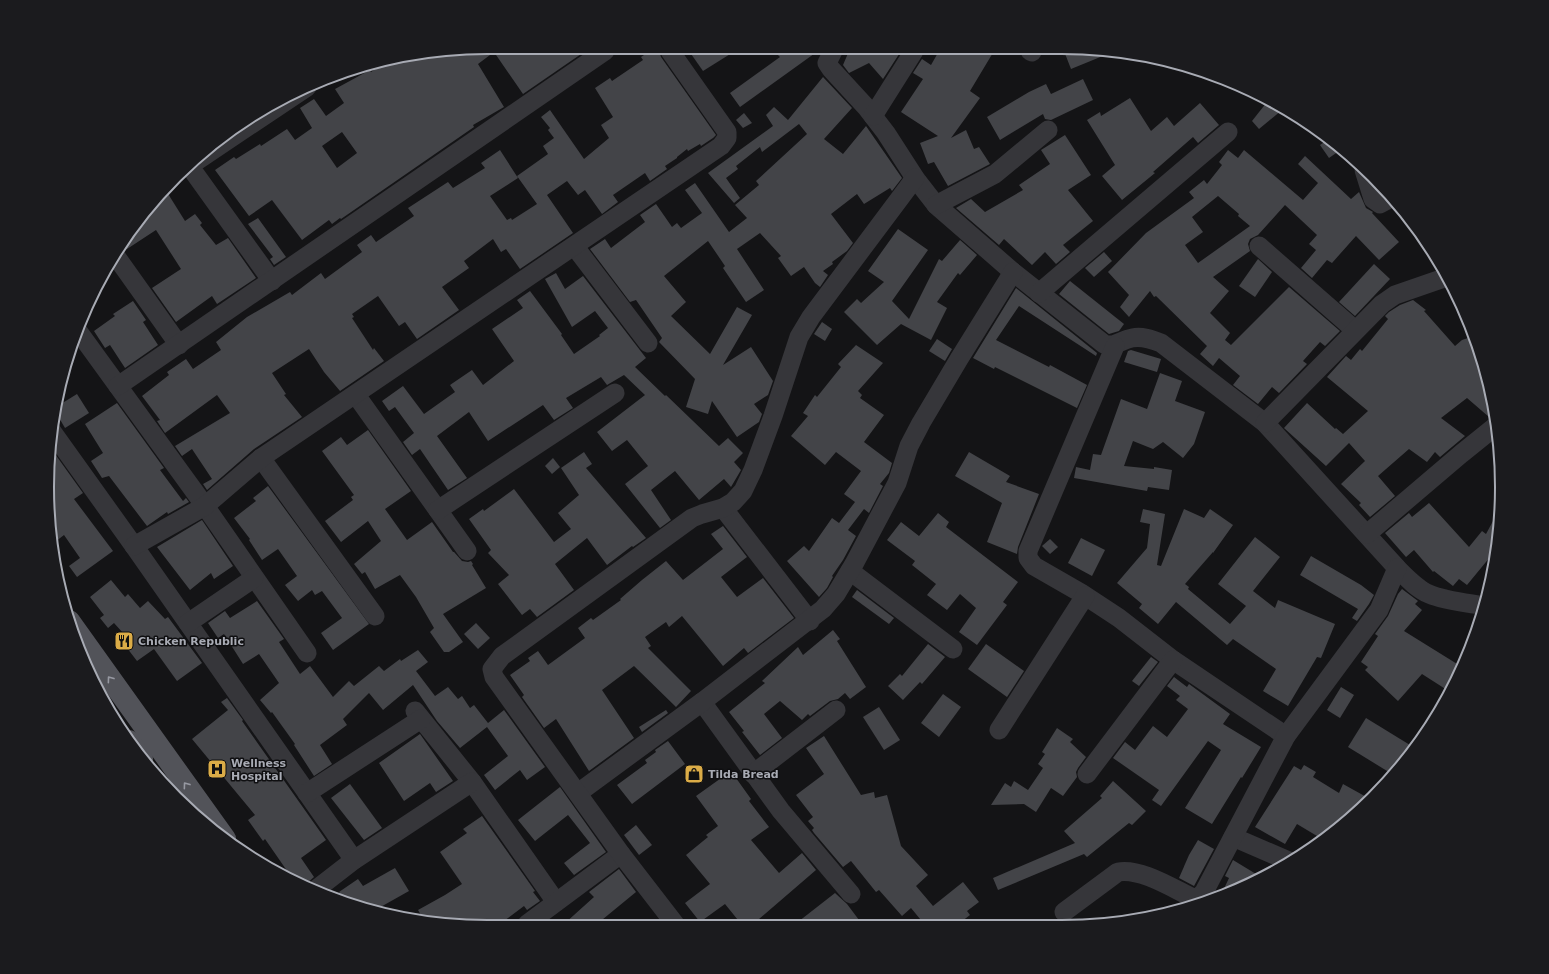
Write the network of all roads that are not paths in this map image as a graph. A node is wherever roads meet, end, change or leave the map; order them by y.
1 (601, 54) edge
2 (672, 54) edge
3 (912, 54) edge
4 (825, 55) edge
5 (873, 116) junction
6 (1048, 130) dead end
7 (1228, 132) dead end
8 (193, 170) edge
9 (915, 178) junction
10 (1367, 180) edge
11 (1387, 200) edge
12 (936, 205) junction
13 (1259, 246) dead end
14 (575, 247) junction
15 (118, 260) edge
16 (1013, 272) junction
17 (1441, 278) edge
18 (272, 281) junction
19 (1039, 293) junction
20 (1355, 330) junction
21 (81, 338) edge
22 (648, 342) dead end
23 (179, 345) junction
24 (1115, 346) junction
25 (118, 386) junction
26 (615, 393) dead end
27 (356, 395) junction
28 (1265, 423) junction
29 (1491, 430) edge
30 (57, 439) edge
31 (261, 458) junction
32 (205, 506) junction
33 (722, 508) junction
34 (438, 510) junction
35 (1367, 534) junction
36 (134, 546) junction
37 (467, 551) dead end
38 (1398, 568) junction
39 (850, 571) junction
40 (254, 578) junction
41 (1086, 596) junction
42 (1478, 605) edge
43 (375, 616) dead end
44 (810, 620) junction
45 (188, 623) junction
46 (83, 641) edge
47 (953, 648) dead end
48 (307, 653) dead end
49 (1173, 660) junction
50 (702, 702) junction
51 (836, 710) dead end
52 (999, 730) dead end
53 (1286, 736) junction
54 (753, 774) junction
55 (1087, 774) dead end
56 (472, 782) junction
57 (307, 793) junction
58 (578, 793) junction
59 (213, 823) edge
60 (1233, 837) junction
61 (621, 854) junction
62 (1283, 859) edge
63 (354, 860) junction
64 (319, 886) edge
65 (851, 894) dead end
66 (1198, 898) edge
67 (1198, 898) edge
68 (556, 902) junction
69 (1064, 912) dead end
70 (532, 920) edge
71 (672, 920) edge

1 - 18 street
2 - 14 street
3 - 5 street
4 - 5 street
5 - 9 street
6 - 12 street
7 - 19 street
8 - 18 street
9 - 12 street
9 - 33 street
10 - 11 street
12 - 16 street
13 - 20 street
14 - 22 street
14 - 27 street
15 - 23 street
16 - 19 street
16 - 39 street
17 - 20 street
18 - 23 street
19 - 24 street
20 - 28 street
21 - 25 street
23 - 25 street
24 - 28 street
24 - 41 street
25 - 32 street
26 - 34 street
27 - 31 street
27 - 34 street
28 - 35 street
29 - 35 street
30 - 36 street
31 - 32 street
31 - 43 street
32 - 36 street
32 - 40 street
33 - 44 street
33 - 58 street
34 - 37 street
35 - 38 street
36 - 45 street
38 - 42 street
38 - 53 street
39 - 44 street
39 - 47 street
40 - 45 street
40 - 48 street
41 - 49 street
41 - 52 street
44 - 50 street
45 - 57 street
59 -> 46 main road
49 - 53 street
49 - 55 street
50 - 54 street
50 - 58 street
51 - 54 street
53 - 60 street
54 - 65 street
56 - 57 street
56 - 63 street
56 - 68 street
57 - 63 street
58 - 61 street
60 - 62 street
60 - 66 street
61 - 68 street
61 - 71 street
63 - 64 street
67 - 69 street
68 - 70 street

